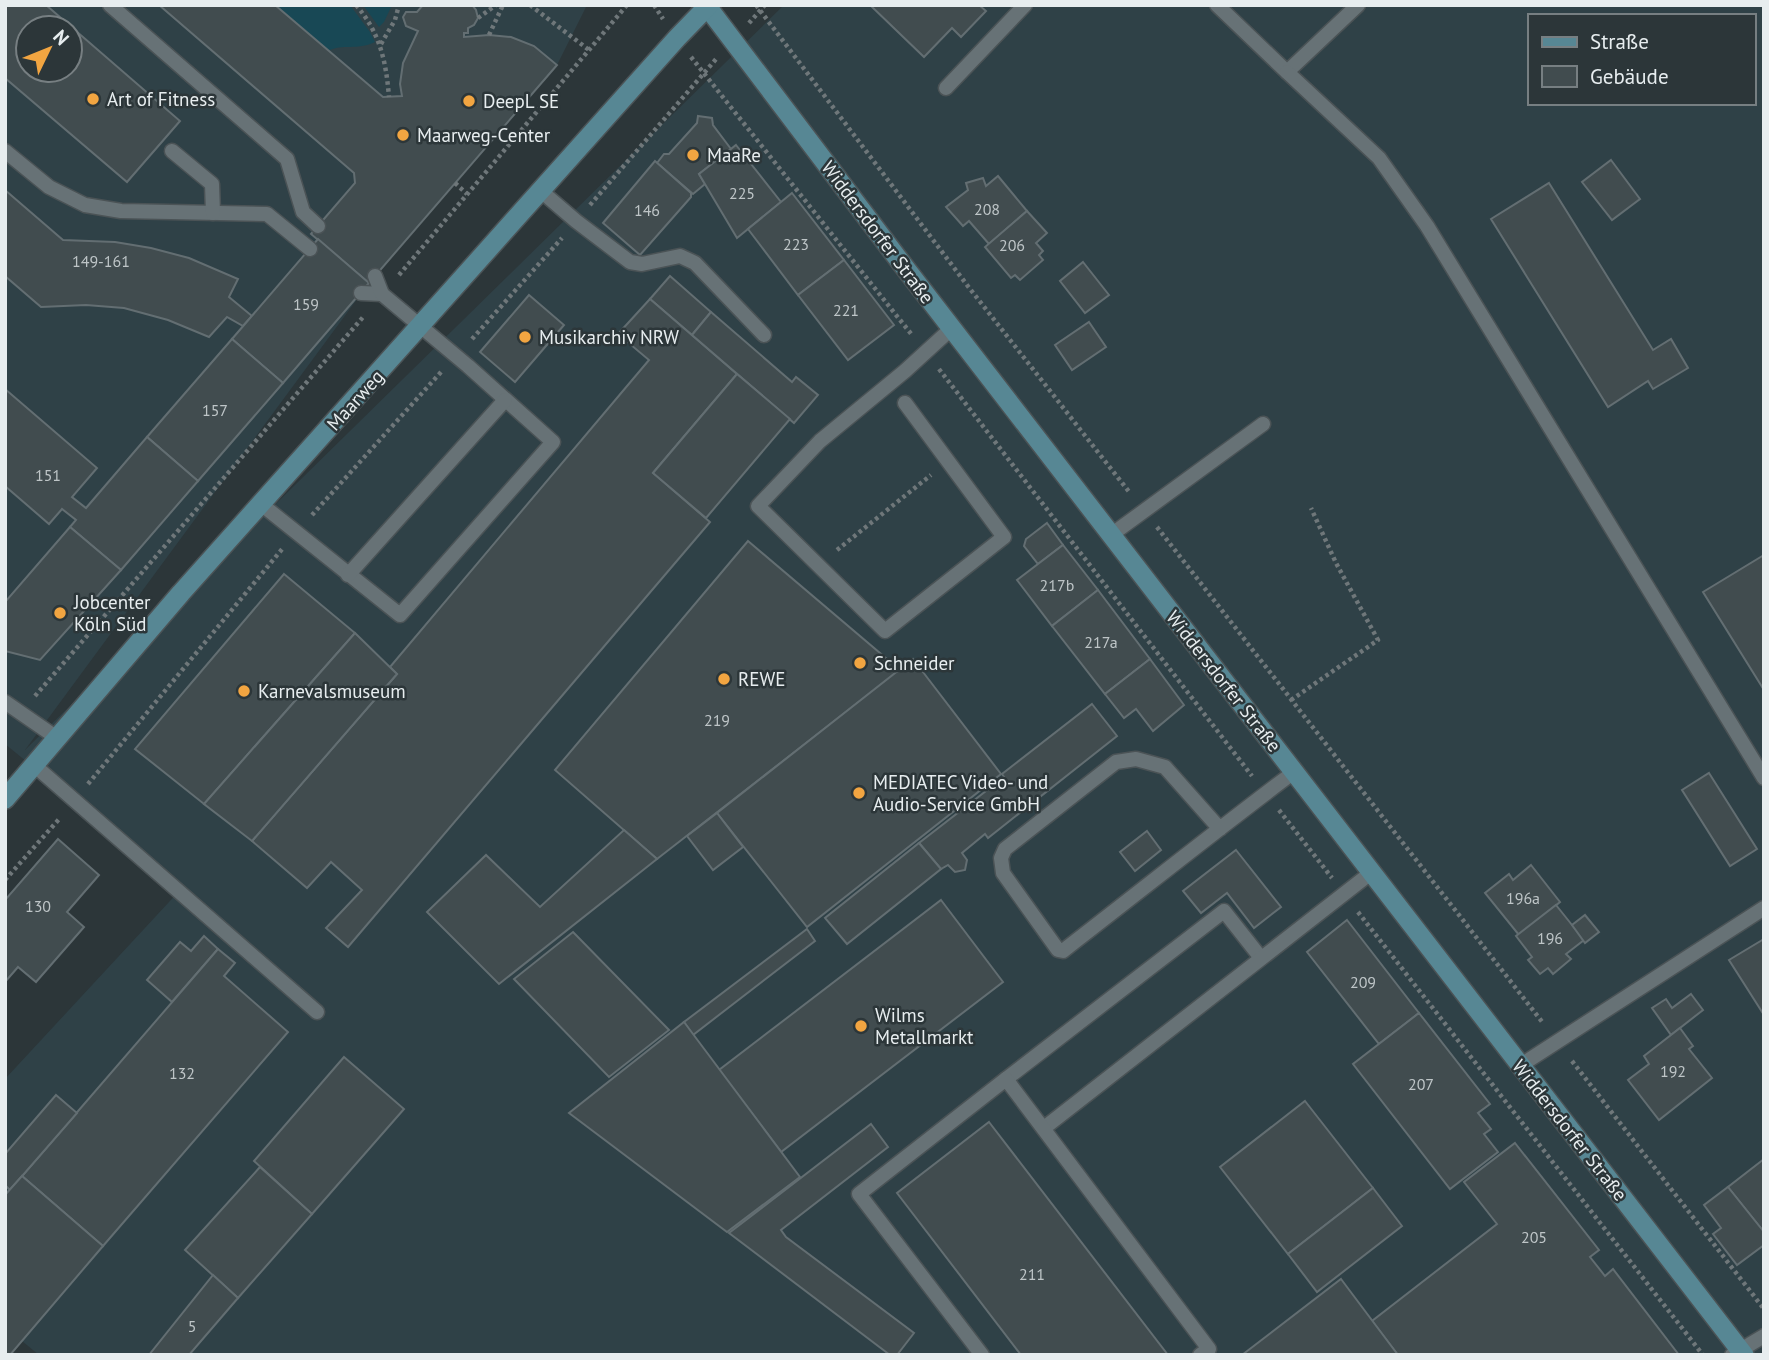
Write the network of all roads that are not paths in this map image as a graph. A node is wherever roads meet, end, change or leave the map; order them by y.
1 (110, 5) edge
2 (1025, 5) edge
3 (1217, 5) edge
4 (1358, 5) edge
5 (707, 6) edge
6 (1287, 72) junction
7 (946, 88) dead end
8 (5, 151) edge
9 (172, 151) dead end
10 (541, 191) junction
11 (213, 213) junction
12 (318, 226) dead end
13 (310, 249) dead end
14 (375, 276) dead end
15 (361, 293) dead end
16 (382, 294) junction
17 (421, 326) junction
18 (952, 328) junction
19 (764, 335) dead end
20 (505, 400) junction
21 (905, 403) dead end
22 (1263, 424) dead end
23 (261, 504) junction
24 (1111, 535) junction
25 (348, 575) junction
26 (5, 702) edge
27 (57, 738) junction
28 (34, 765) junction
29 (1294, 772) junction
30 (1764, 778) edge
31 (5, 799) edge
32 (1220, 830) junction
33 (1372, 872) junction
34 (1764, 908) edge
35 (1261, 958) junction
36 (317, 1012) dead end
37 (1521, 1065) junction
38 (1006, 1080) junction
39 (1044, 1128) junction
40 (1764, 1336) edge
41 (1739, 1353) edge
42 (982, 1355) edge
43 (1200, 1355) edge

1 - 12 lane
2 - 7 lane
3 - 6 lane
4 - 6 lane
5 - 10 main road, Maarweg
5 - 18 main road, Widdersdorfer Straße
6 - 30 lane
8 - 11 lane
9 - 11 lane
10 - 17 main road, Maarweg
10 - 19 lane
11 - 13 lane
14 - 16 lane
15 - 16 lane
16 - 17 lane
17 - 20 lane
17 - 23 main road, Maarweg
18 - 21 lane
18 - 24 main road, Widdersdorfer Straße
20 - 25 lane
20 - 25 lane
22 - 24 lane
23 - 25 lane
23 - 27 main road, Maarweg
24 - 29 main road, Widdersdorfer Straße
26 - 27 lane
27 - 28 main road, Maarweg
28 - 31 main road, Maarweg
28 - 36 lane
29 - 32 lane
29 - 33 main road, Widdersdorfer Straße
32 - 32 lane
33 - 35 lane
33 - 37 main road, Widdersdorfer Straße
34 - 37 lane
35 - 38 lane
35 - 39 lane
37 - 41 main road, Widdersdorfer Straße
38 - 39 lane
38 - 42 lane
39 - 43 lane
40 - 41 lane

